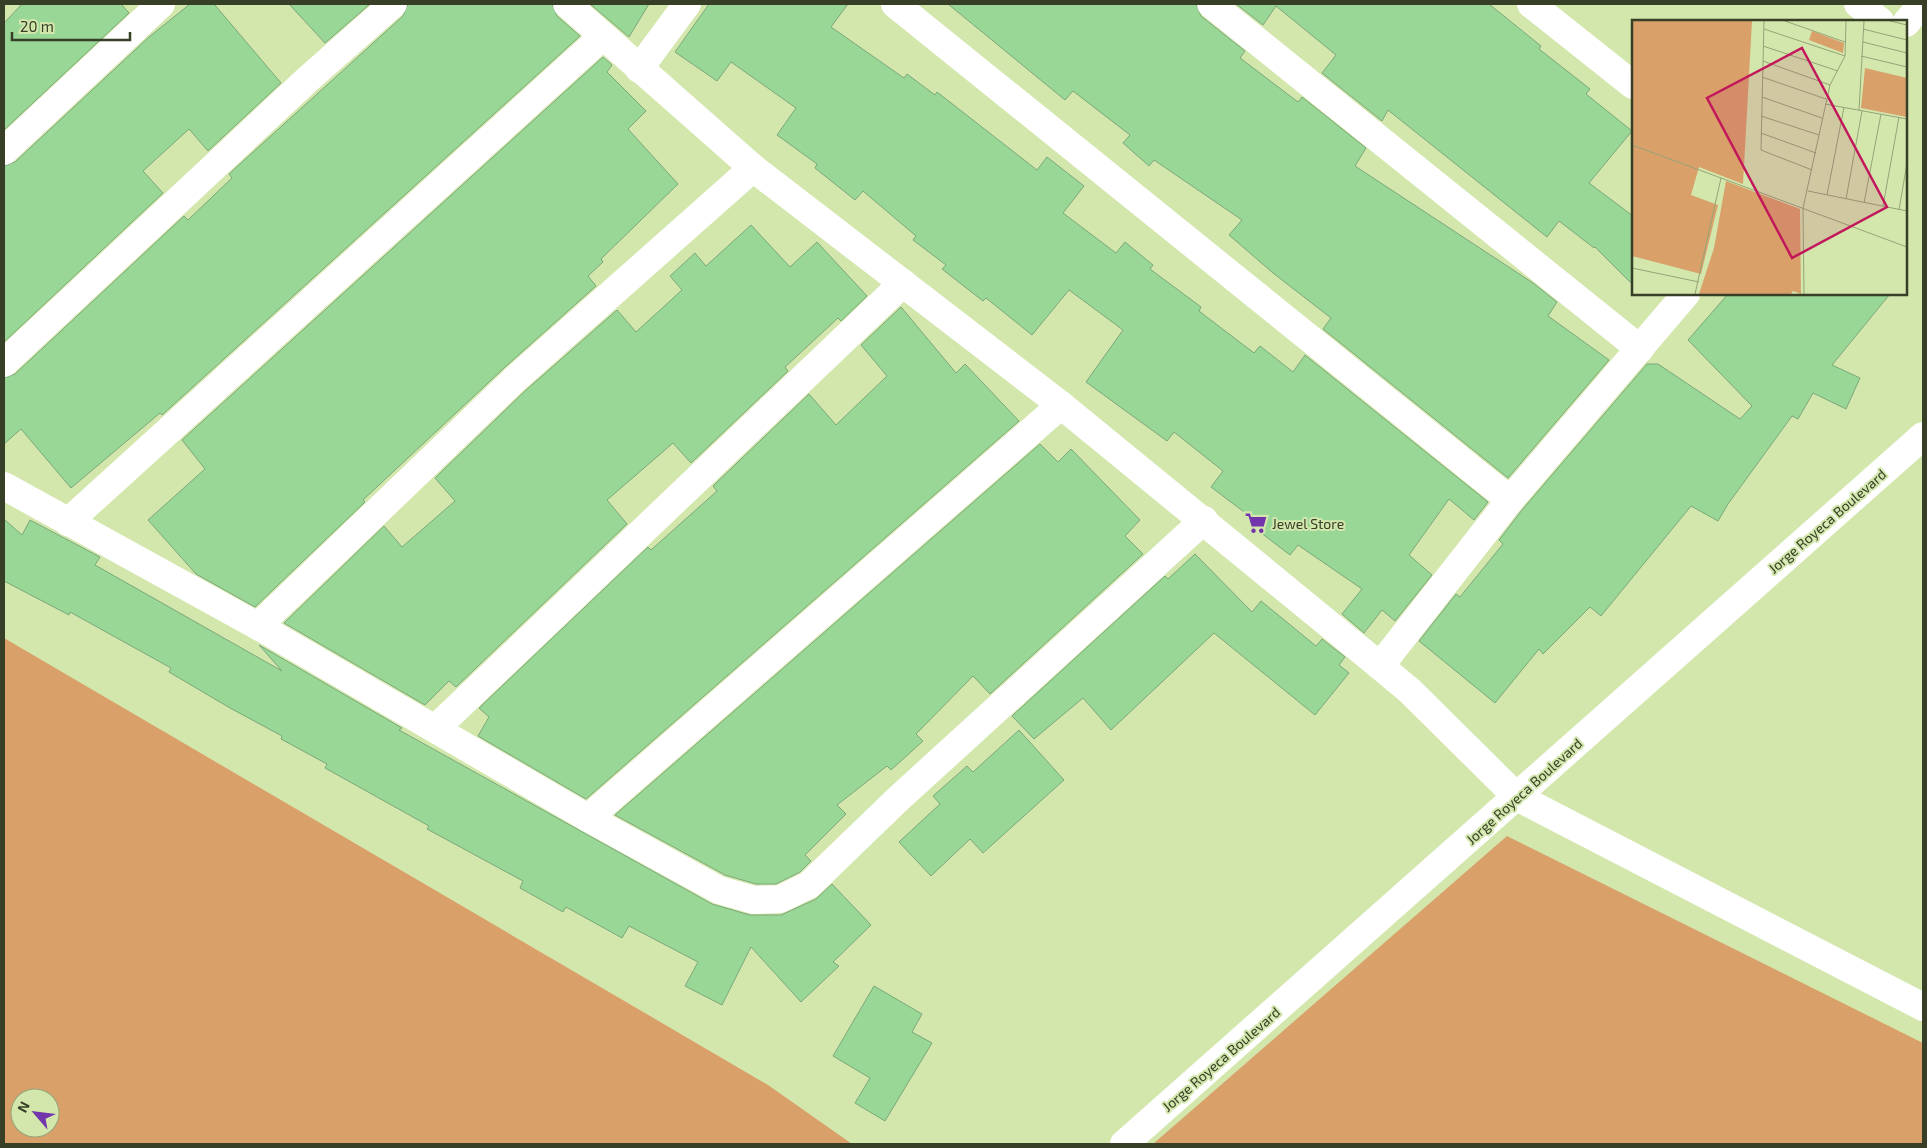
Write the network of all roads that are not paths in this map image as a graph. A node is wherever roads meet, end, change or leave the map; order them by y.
1 (161, 4) edge
2 (393, 4) edge
3 (567, 4) edge
4 (687, 4) edge
5 (895, 4) edge
6 (1211, 4) edge
7 (1531, 4) edge
8 (1858, 4) edge
9 (1922, 4) edge
10 (1879, 20) edge
11 (1907, 22) edge
12 (602, 37) junction
13 (639, 69) junction
14 (1632, 84) edge
15 (4, 151) edge
16 (753, 168) junction
17 (903, 283) junction
18 (1685, 295) edge
19 (1640, 349) junction
20 (4, 363) edge
21 (1061, 405) junction
22 (1923, 436) edge
23 (4, 486) edge
24 (1510, 500) junction
25 (1204, 520) junction
26 (68, 522) junction
27 (258, 626) junction
28 (1380, 666) junction
29 (436, 728) junction
30 (1517, 797) junction
31 (588, 818) junction
32 (1923, 1007) edge
33 (1124, 1144) edge

1 - 15 street
2 - 20 street
3 - 12 street
4 - 13 street
5 - 24 street
6 - 19 street
7 - 14 street
8 - 10 street
9 - 11 street
12 - 13 street
12 - 26 street
13 - 16 street
16 - 17 street
16 - 27 street
17 - 21 street
17 - 29 street
18 - 19 street
19 - 24 street
21 - 25 street
21 - 31 street
22 - 30 street, Jorge Royeca Boulevard
23 - 26 street
24 - 28 street
25 - 28 street
25 - 31 street
26 - 27 street
27 - 29 street
28 - 30 street
29 - 31 street
30 - 32 street
30 - 33 street, Jorge Royeca Boulevard

